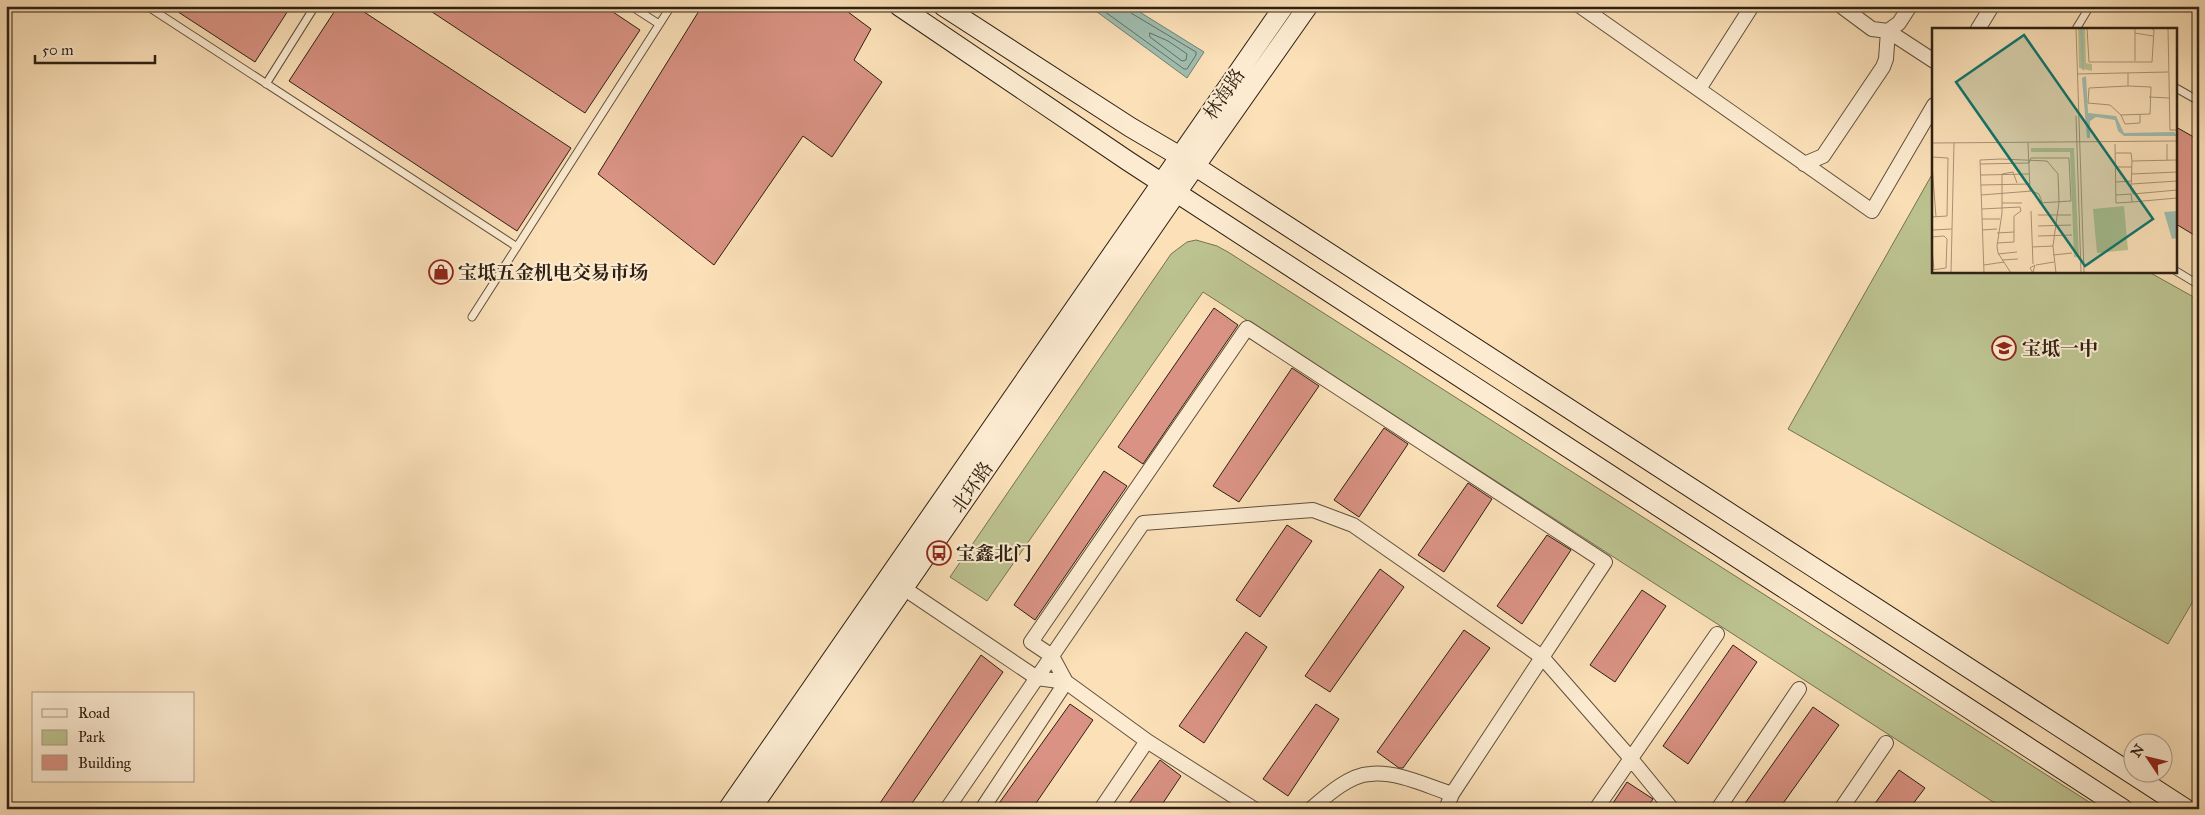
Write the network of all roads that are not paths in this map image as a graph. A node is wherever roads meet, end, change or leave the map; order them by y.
1 (147, 6) edge
2 (315, 6) edge
3 (631, 6) edge
4 (671, 6) edge
5 (899, 6) edge
6 (943, 6) edge
7 (1284, 6) edge
8 (1308, 6) edge
9 (1752, 6) edge
10 (1842, 6) edge
11 (1910, 6) edge
12 (1992, 6) edge
13 (2090, 6) edge
14 (1583, 7) edge
15 (659, 24) junction
16 (1979, 28) edge
17 (2077, 28) edge
18 (1888, 31) junction
19 (1932, 60) edge
20 (266, 84) junction
21 (1699, 89) junction
22 (2178, 89) edge
23 (2199, 101) edge
24 (1932, 108) edge
25 (1188, 162) junction
26 (1804, 164) junction
27 (1170, 187) junction
28 (517, 247) junction
29 (2178, 272) edge
30 (2199, 285) edge
31 (472, 317) dead end
32 (896, 582) junction
33 (1717, 634) dead end
34 (1052, 656) junction
35 (1542, 657) junction
36 (1037, 678) junction
37 (1066, 682) junction
38 (1799, 689) dead end
39 (1147, 741) junction
40 (1886, 743) dead end
41 (1632, 760) junction
42 (1452, 794) junction
43 (1235, 797) junction
44 (728, 809) edge
45 (751, 809) edge
46 (948, 809) edge
47 (982, 809) edge
48 (1102, 809) edge
49 (1228, 809) edge
50 (1254, 809) edge
51 (1311, 809) edge
52 (1446, 809) edge
53 (1596, 809) edge
54 (1672, 809) edge
55 (1718, 809) edge
56 (1841, 809) edge
57 (2123, 809) edge
58 (2186, 809) edge

1 - 20 lane
2 - 20 lane
3 - 15 lane
4 - 15 lane
5 - 27 main road
6 - 25 main road
7 - 25 main road, 林海路
8 - 25 main road, 林海路
9 - 21 street
10 - 18 street
11 - 18 street
12 - 16 street
13 - 17 lane
14 - 21 street
15 - 28 lane
18 - 19 street
18 - 26 street
20 - 28 lane
21 - 26 street
22 - 23 lane
24 - 26 street
25 - 27 main road, 林海路
25 - 58 main road
27 - 32 main road, 北环路
27 - 57 main road
28 - 31 lane
29 - 30 lane
32 - 36 street
32 - 44 main road, 北环路
32 - 45 main road, 北环路
33 - 41 street
34 - 35 street
34 - 35 street
34 - 36 street
34 - 37 street
35 - 41 street
35 - 42 street
36 - 37 street
36 - 46 street
37 - 39 street
37 - 47 street
38 - 55 street
39 - 43 street
39 - 48 street
40 - 56 street
41 - 53 street
41 - 54 street
42 - 51 street
42 - 52 street
43 - 49 street
43 - 50 street

